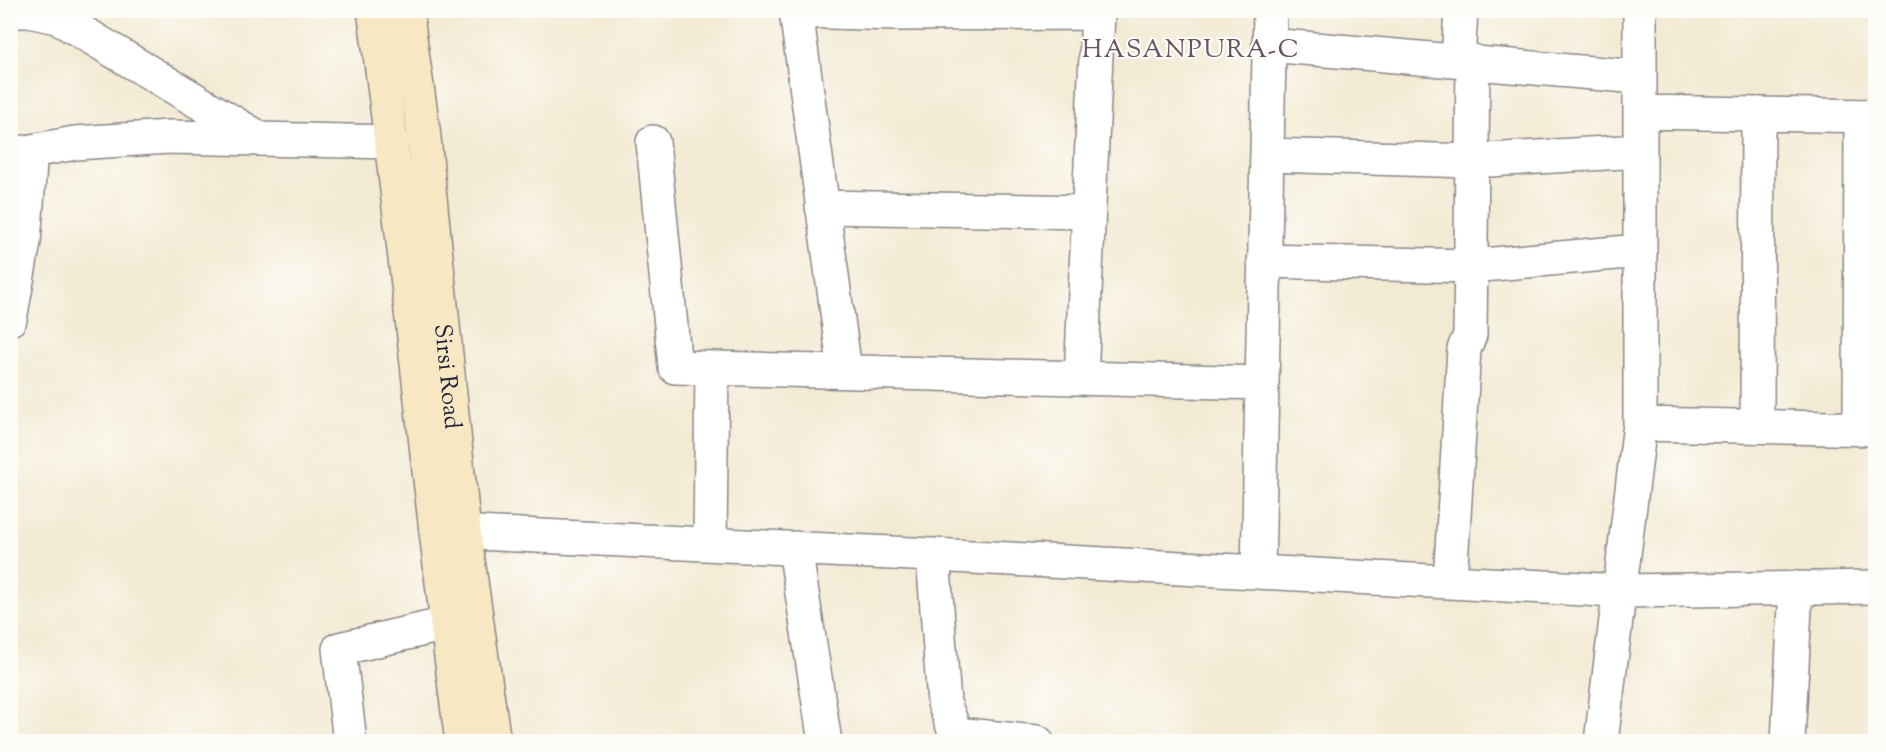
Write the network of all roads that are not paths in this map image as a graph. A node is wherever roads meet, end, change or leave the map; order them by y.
1 (374, 10) edge
2 (406, 10) edge
3 (1269, 10) edge
4 (1461, 10) edge
5 (1640, 10) edge
6 (10, 11) edge
7 (796, 11) edge
8 (896, 12) edge
9 (1098, 12) edge
10 (1269, 45) junction
11 (1466, 61) junction
12 (1639, 77) junction
13 (1640, 112) junction
14 (1758, 114) junction
15 (1868, 116) edge
16 (262, 140) junction
17 (392, 142) junction
18 (652, 142) dead end
19 (1640, 151) junction
20 (21, 153) edge
21 (1267, 155) junction
22 (1472, 161) junction
23 (822, 207) junction
24 (1088, 212) junction
25 (1640, 251) junction
26 (1264, 261) junction
27 (1471, 266) junction
28 (10, 319) edge
29 (712, 368) junction
30 (844, 371) junction
31 (1081, 378) junction
32 (1261, 382) junction
33 (1640, 424) junction
34 (1757, 426) junction
35 (1868, 428) edge
36 (450, 531) junction
37 (710, 543) junction
38 (795, 548) junction
39 (933, 555) junction
40 (1258, 572) junction
41 (1450, 582) junction
42 (1796, 588) junction
43 (1875, 588) edge
44 (1621, 591) junction
45 (446, 624) junction
46 (945, 738) edge
47 (350, 741) edge
48 (462, 741) edge
49 (494, 741) edge
50 (825, 741) edge
51 (1037, 741) edge
52 (1601, 741) edge
53 (1788, 741) edge

1 - 17 street, Sirsi Road
2 - 36 street, Sirsi Road
3 - 10 street
4 - 11 street
5 - 12 street
6 - 16 street
7 - 8 street
7 - 23 street
8 - 9 street
9 - 24 street
10 - 11 street
10 - 21 street
11 - 12 street
11 - 22 street
12 - 13 street
13 - 14 street
13 - 19 street
14 - 15 street
14 - 34 street
15 - 35 street
16 - 17 street
16 - 20 street
17 - 36 street, Sirsi Road
18 - 29 street
19 - 22 street
19 - 25 street
20 - 28 street
21 - 22 street
21 - 26 street
22 - 27 street
23 - 24 street
23 - 30 street
24 - 31 street
25 - 27 street
25 - 33 street
26 - 27 street
26 - 32 street
27 - 41 street
29 - 30 street
29 - 37 street
30 - 31 street
31 - 32 street
32 - 40 street
33 - 34 street
33 - 44 street
34 - 35 street
36 - 37 street
36 - 45 street, Sirsi Road
36 - 49 street, Sirsi Road
37 - 38 street
38 - 39 street
38 - 50 street
39 - 40 street
39 - 46 street
40 - 41 street
41 - 44 street
42 - 43 street
42 - 44 street
42 - 53 street
44 - 52 street
45 - 47 street
45 - 48 street, Sirsi Road
46 - 51 street

